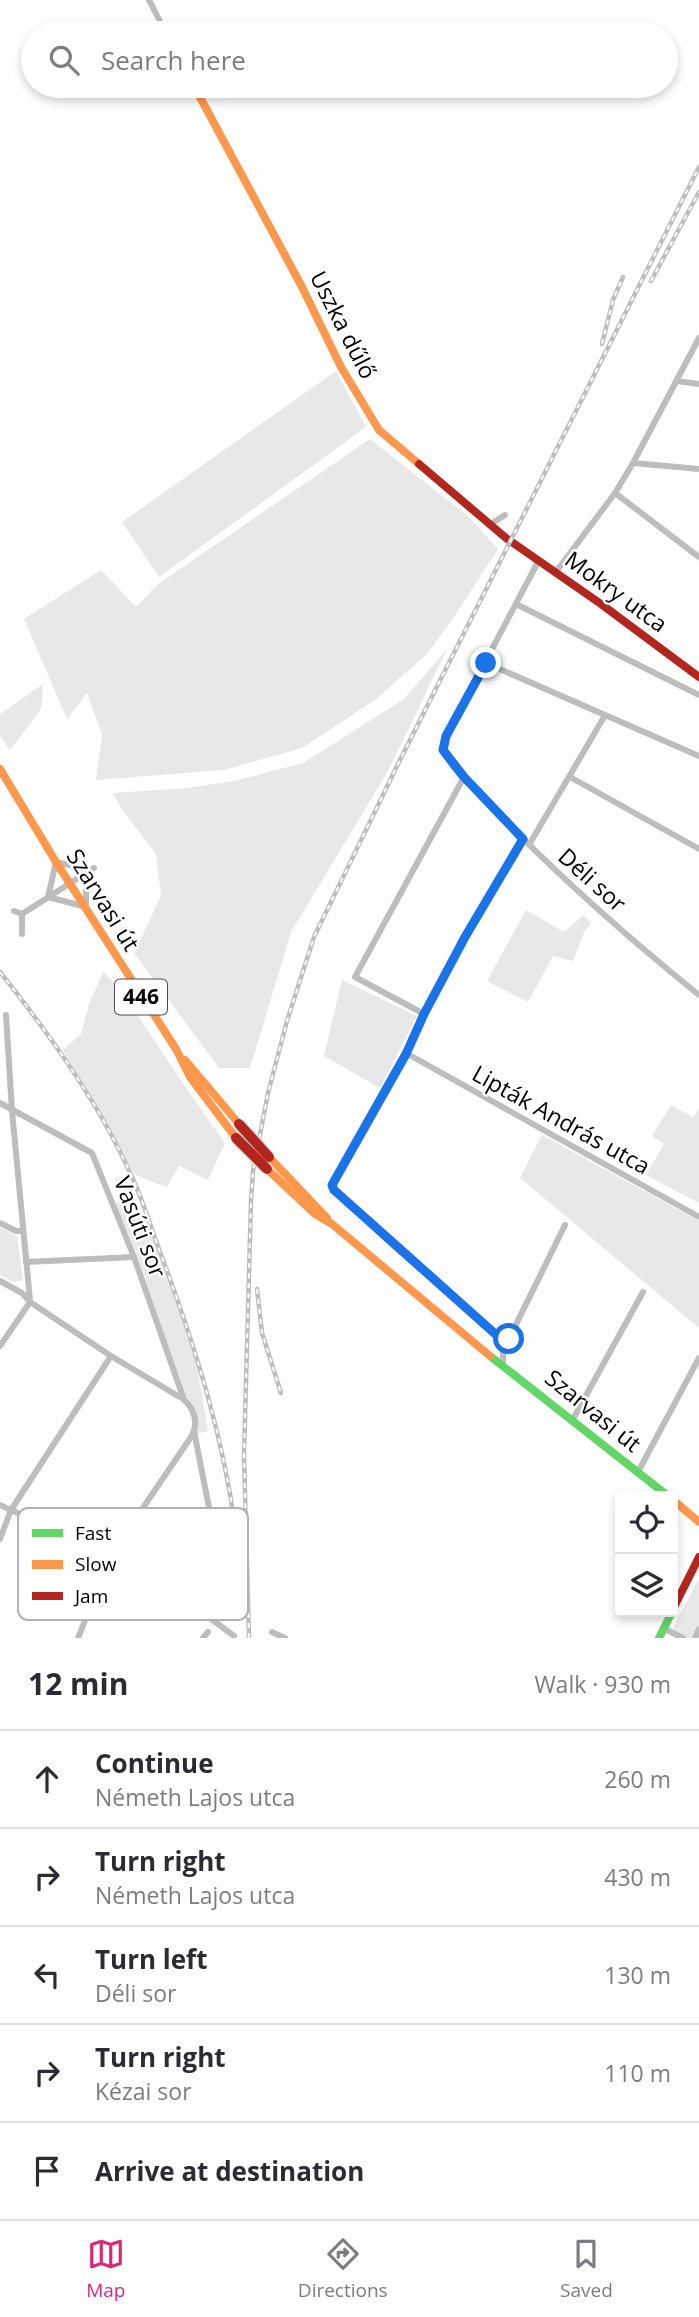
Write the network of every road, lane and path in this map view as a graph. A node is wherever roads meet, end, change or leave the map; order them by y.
1 (149, 0) edge
2 (160, 21) edge
3 (200, 98) edge
4 (699, 338) edge
5 (676, 381) junction
6 (699, 384) edge
7 (633, 463) junction
8 (699, 469) edge
9 (615, 493) junction
10 (505, 514) dead end
11 (489, 525) junction
12 (510, 541) joint
13 (699, 556) edge
14 (539, 560) junction
15 (556, 572) junction
16 (516, 604) junction
17 (486, 663) junction
18 (699, 677) edge
19 (699, 695) edge
20 (604, 717) junction
21 (699, 756) edge
22 (0, 769) edge
23 (464, 777) junction
24 (570, 777) junction
25 (523, 839) junction
26 (529, 845) junction
27 (699, 849) edge
28 (56, 863) junction
29 (93, 869) junction
30 (69, 883) junction
31 (48, 897) junction
32 (86, 907) junction
33 (14, 912) dead end
34 (22, 914) junction
35 (22, 934) dead end
36 (699, 995) edge
37 (424, 1014) junction
38 (6, 1016) dead end
39 (176, 1049) junction
40 (406, 1054) junction
41 (0, 1103) edge
42 (12, 1111) junction
43 (699, 1217) edge
44 (0, 1223) edge
45 (332, 1224) junction
46 (565, 1225) dead end
47 (22, 1231) junction
48 (134, 1257) junction
49 (26, 1262) junction
50 (0, 1281) edge
51 (643, 1292) dead end
52 (30, 1302) junction
53 (506, 1344) junction
54 (0, 1346) edge
55 (111, 1356) junction
56 (699, 1358) edge
57 (503, 1366) junction
58 (183, 1398) junction
59 (573, 1419) junction
60 (194, 1432) junction
61 (638, 1472) junction
62 (662, 1491) edge
63 (678, 1504) edge
64 (0, 1505) edge
65 (143, 1508) edge
66 (209, 1508) edge
67 (11, 1510) junction
68 (18, 1513) edge
69 (699, 1522) edge
70 (0, 1539) edge
71 (699, 1557) edge
72 (678, 1599) edge
73 (669, 1617) edge
74 (85, 1620) edge
75 (213, 1620) edge
76 (699, 1629) edge
77 (272, 1632) dead end
78 (661, 1633) edge
79 (234, 1636) dead end
80 (78, 1638) edge
81 (285, 1638) edge
82 (683, 1638) edge
83 (695, 1638) edge

1 - 2 street
3 - 11 main road, Uszka dűlő
4 - 5 street
5 - 6 street
5 - 7 street
7 - 8 street
7 - 9 street
9 - 13 street
9 - 15 street
10 - 11 street
11 - 12 main road, Uszka dűlő
12 - 14 main road, Mokry utca
14 - 15 main road, Mokry utca
14 - 16 street
15 - 18 main road, Mokry utca
16 - 17 street
16 - 19 street
17 - 20 street
17 - 23 street, Déli sor
20 - 21 street
20 - 24 street
22 - 28 main road, Szarvasi út / 446
23 - 25 street, Déli sor
23 - 37 street
24 - 26 street
24 - 27 street
25 - 26 street, Déli sor
25 - 37 street
26 - 36 street, Déli sor
28 - 29 street
28 - 30 main road, Szarvasi út / 446
28 - 31 street
29 - 30 street
29 - 32 street
30 - 31 street
30 - 32 main road, Szarvasi út / 446
31 - 32 street
31 - 34 street
32 - 39 main road, Szarvasi út / 446
33 - 34 street
34 - 35 street
37 - 40 street
38 - 42 street
39 - 45 main road, Szarvasi út / 446, bridge
39 - 45 main road, Szarvasi út / 446, bridge
40 - 43 street, Lipták András utca
40 - 53 street
41 - 42 street, Vasúti sor
42 - 47 street
42 - 48 street, Vasúti sor
44 - 47 street
45 - 57 main road, Szarvasi út / 446
46 - 53 street
47 - 49 street
48 - 49 street
48 - 58 street, Vasúti sor
49 - 52 street
50 - 52 street
51 - 59 street
52 - 54 street
52 - 55 street
53 - 57 street
55 - 58 street
55 - 67 street
56 - 61 street
57 - 59 main road, Szarvasi út / 446
58 - 60 street, Vasúti sor
59 - 61 main road, Szarvasi út / 446
60 - 65 street
60 - 66 street, Vasúti sor
61 - 62 main road, Szarvasi út / 446
63 - 69 main road
64 - 67 street
67 - 68 street
67 - 70 street
71 - 72 main road
73 - 78 main road
74 - 80 street
75 - 79 street
76 - 83 street
77 - 81 street
78 - 82 street

